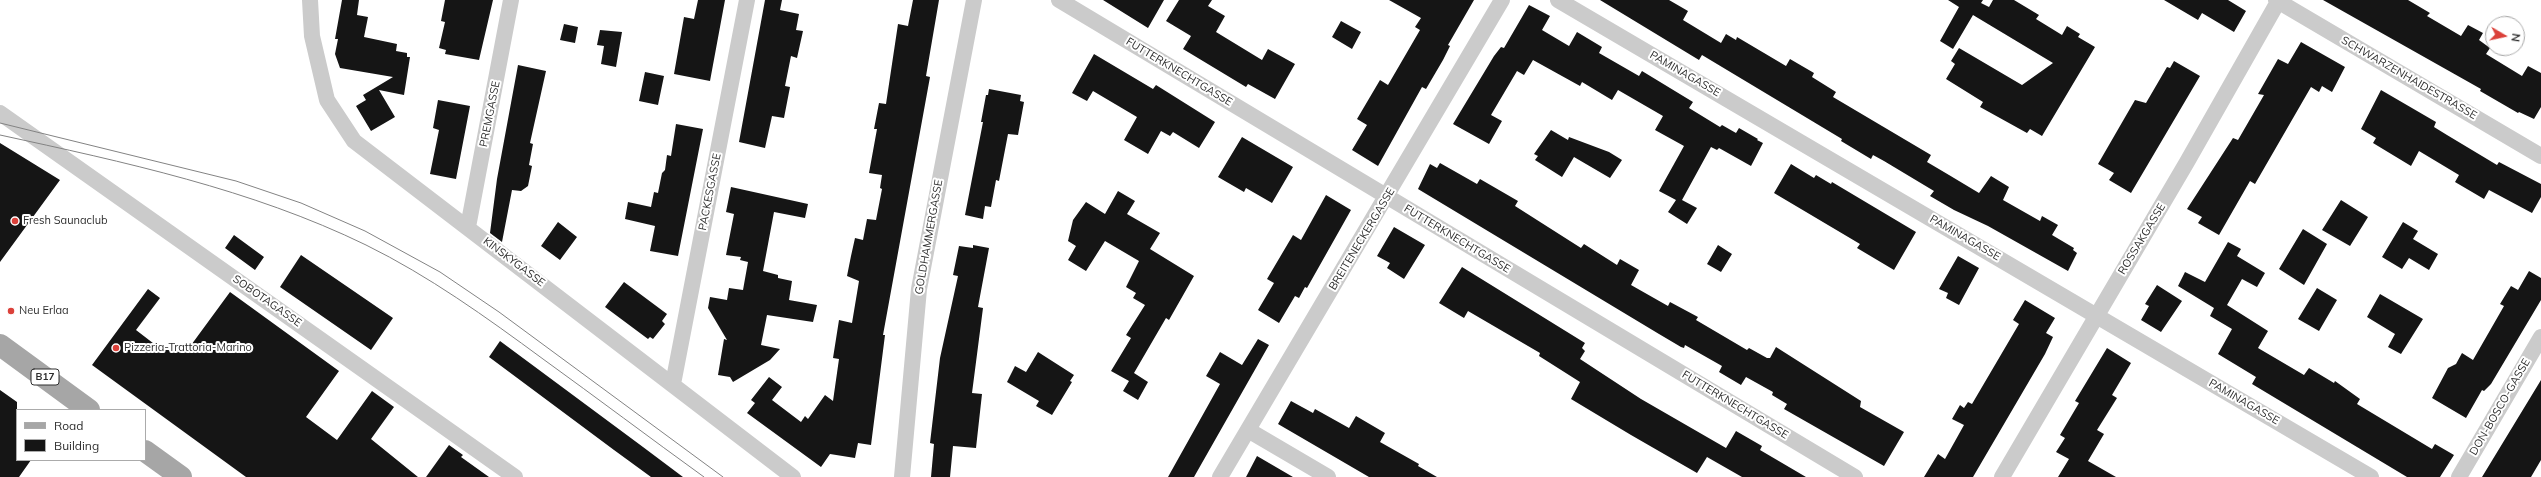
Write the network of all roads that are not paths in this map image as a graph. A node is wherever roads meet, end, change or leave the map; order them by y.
1 (310, 0) edge
2 (511, 0) edge
3 (747, 0) edge
4 (974, 0) edge
5 (1059, 0) edge
6 (1502, 0) edge
7 (1558, 0) edge
8 (2278, 0) edge
9 (0, 114) edge
10 (2541, 156) edge
11 (1387, 197) junction
12 (468, 227) junction
13 (2097, 315) junction
14 (2541, 337) edge
15 (0, 345) edge
16 (673, 384) junction
17 (88, 409) edge
18 (1248, 430) junction
19 (146, 452) edge
20 (181, 477) edge
21 (514, 477) edge
22 (793, 477) edge
23 (902, 477) edge
24 (1220, 477) edge
25 (1328, 477) edge
26 (1855, 477) edge
27 (2002, 477) edge
28 (2371, 477) edge
29 (2459, 477) edge

1 - 12 street, KINSKYGASSE
2 - 12 street, PREMGASSE
3 - 16 street, PACKESGASSE
4 - 23 street, GOLDHAMMERGASSE
5 - 11 street, FUTTERKNECHTGASSE
6 - 11 street, BREITENECKERGASSE
7 - 13 street, PAMINAGASSE
8 - 10 street, SCHWARZENHAIDESTRASSE
8 - 13 street, ROSSAKGASSE
9 - 21 street, SOBOTAGASSE
11 - 18 street, BREITENECKERGASSE
11 - 26 street, FUTTERKNECHTGASSE
12 - 16 street, KINSKYGASSE
13 - 27 street, ROSSAKGASSE
13 - 28 street, PAMINAGASSE
14 - 29 street, DON-BOSCO-GASSE
15 - 17 main road, B17
16 - 22 street, KINSKYGASSE
18 - 24 street, BREITENECKERGASSE
18 - 25 street
19 - 20 main road

